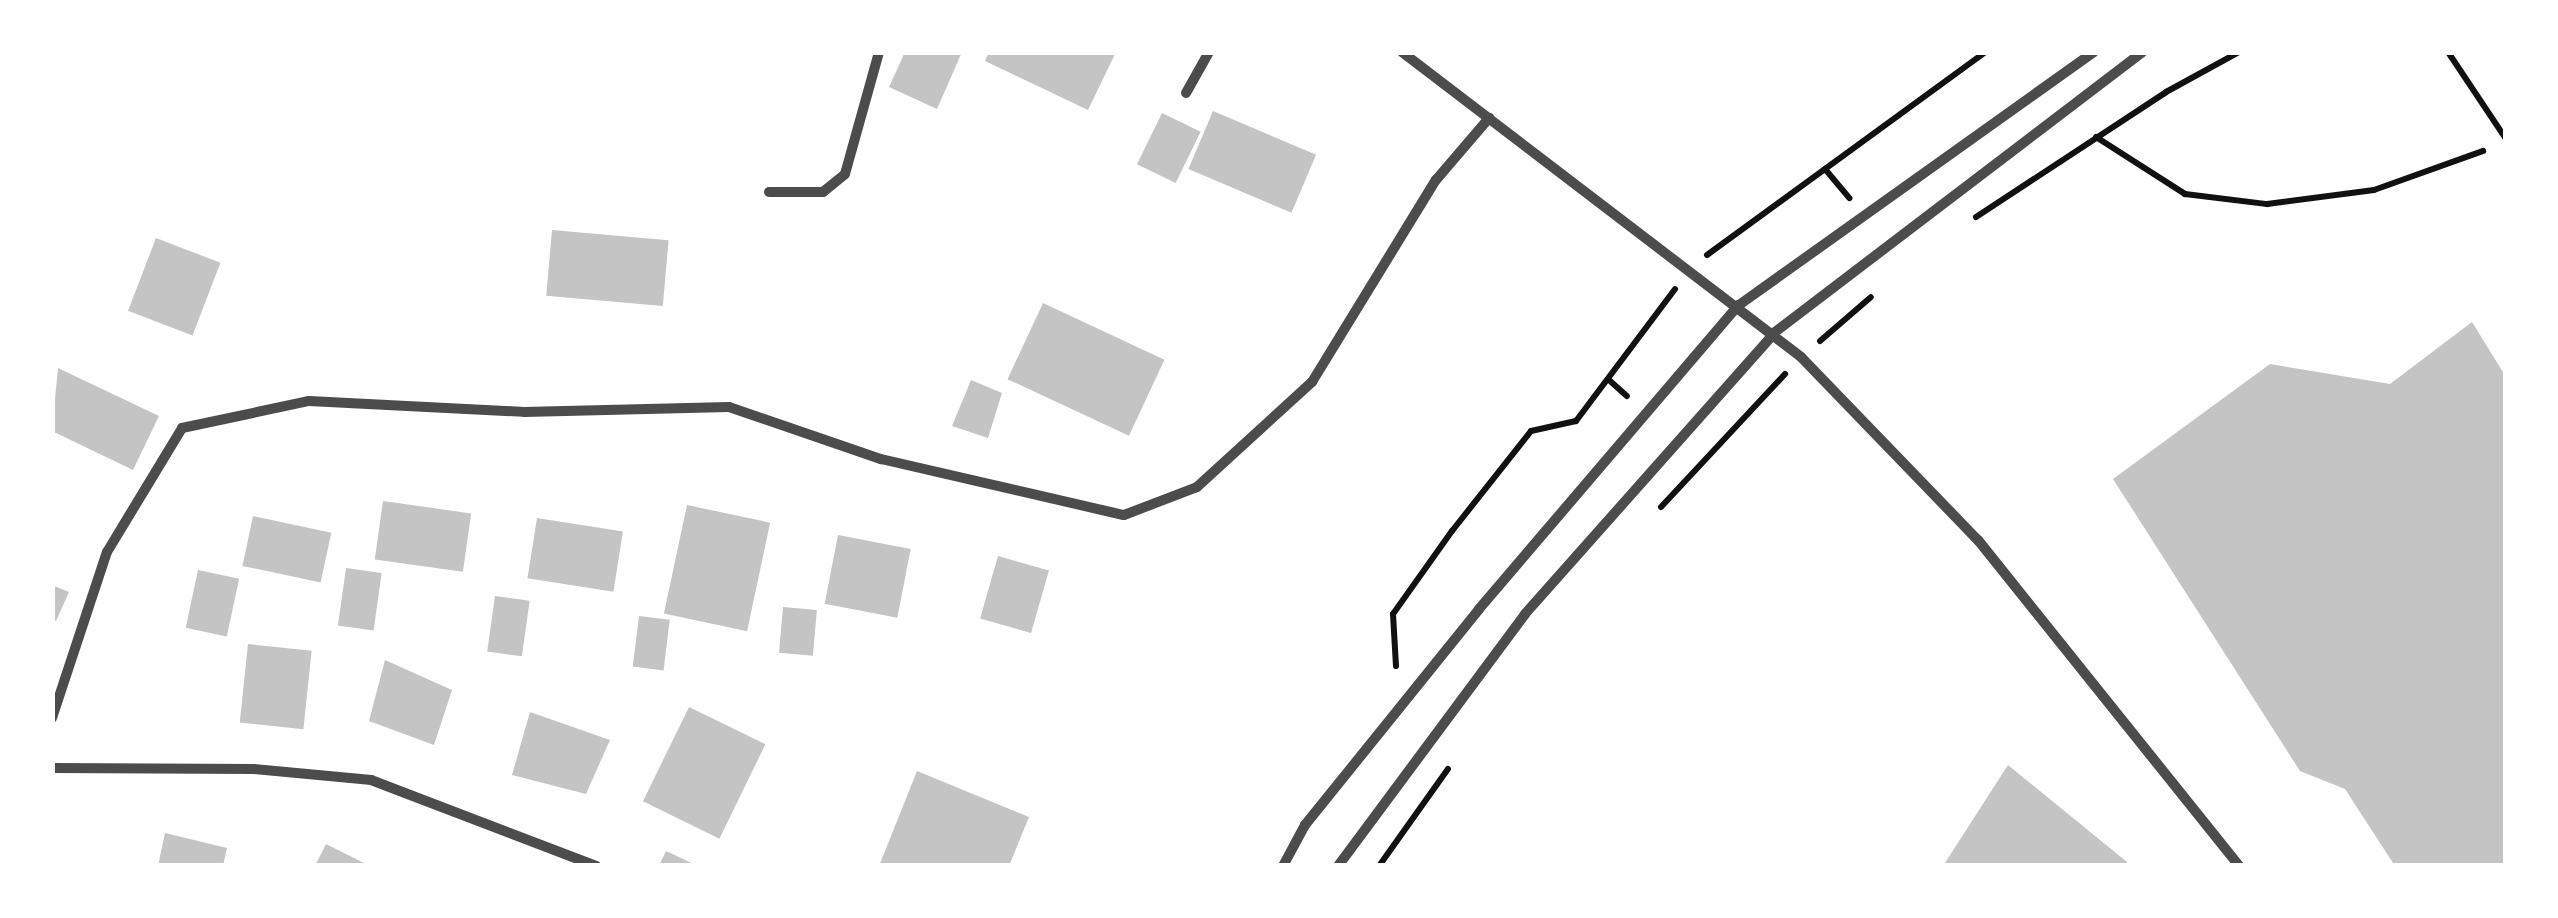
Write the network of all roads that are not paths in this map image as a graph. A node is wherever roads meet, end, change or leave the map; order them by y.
1 (879, 52) edge
2 (1209, 52) edge
3 (1402, 52) edge
4 (2094, 52) edge
5 (2142, 52) edge
6 (1186, 93) dead end
7 (1489, 118) junction
8 (769, 192) dead end
9 (1739, 305) junction
10 (1774, 332) junction
11 (52, 718) edge
12 (52, 768) edge
13 (596, 866) edge
14 (1282, 866) edge
15 (1338, 866) edge
16 (2239, 866) edge

1 - 8 street
2 - 6 street
3 - 7 street
4 - 9 street
5 - 10 street
7 - 9 street
7 - 11 street
9 - 10 street
9 - 14 street
10 - 15 street
10 - 16 street
12 - 13 street

